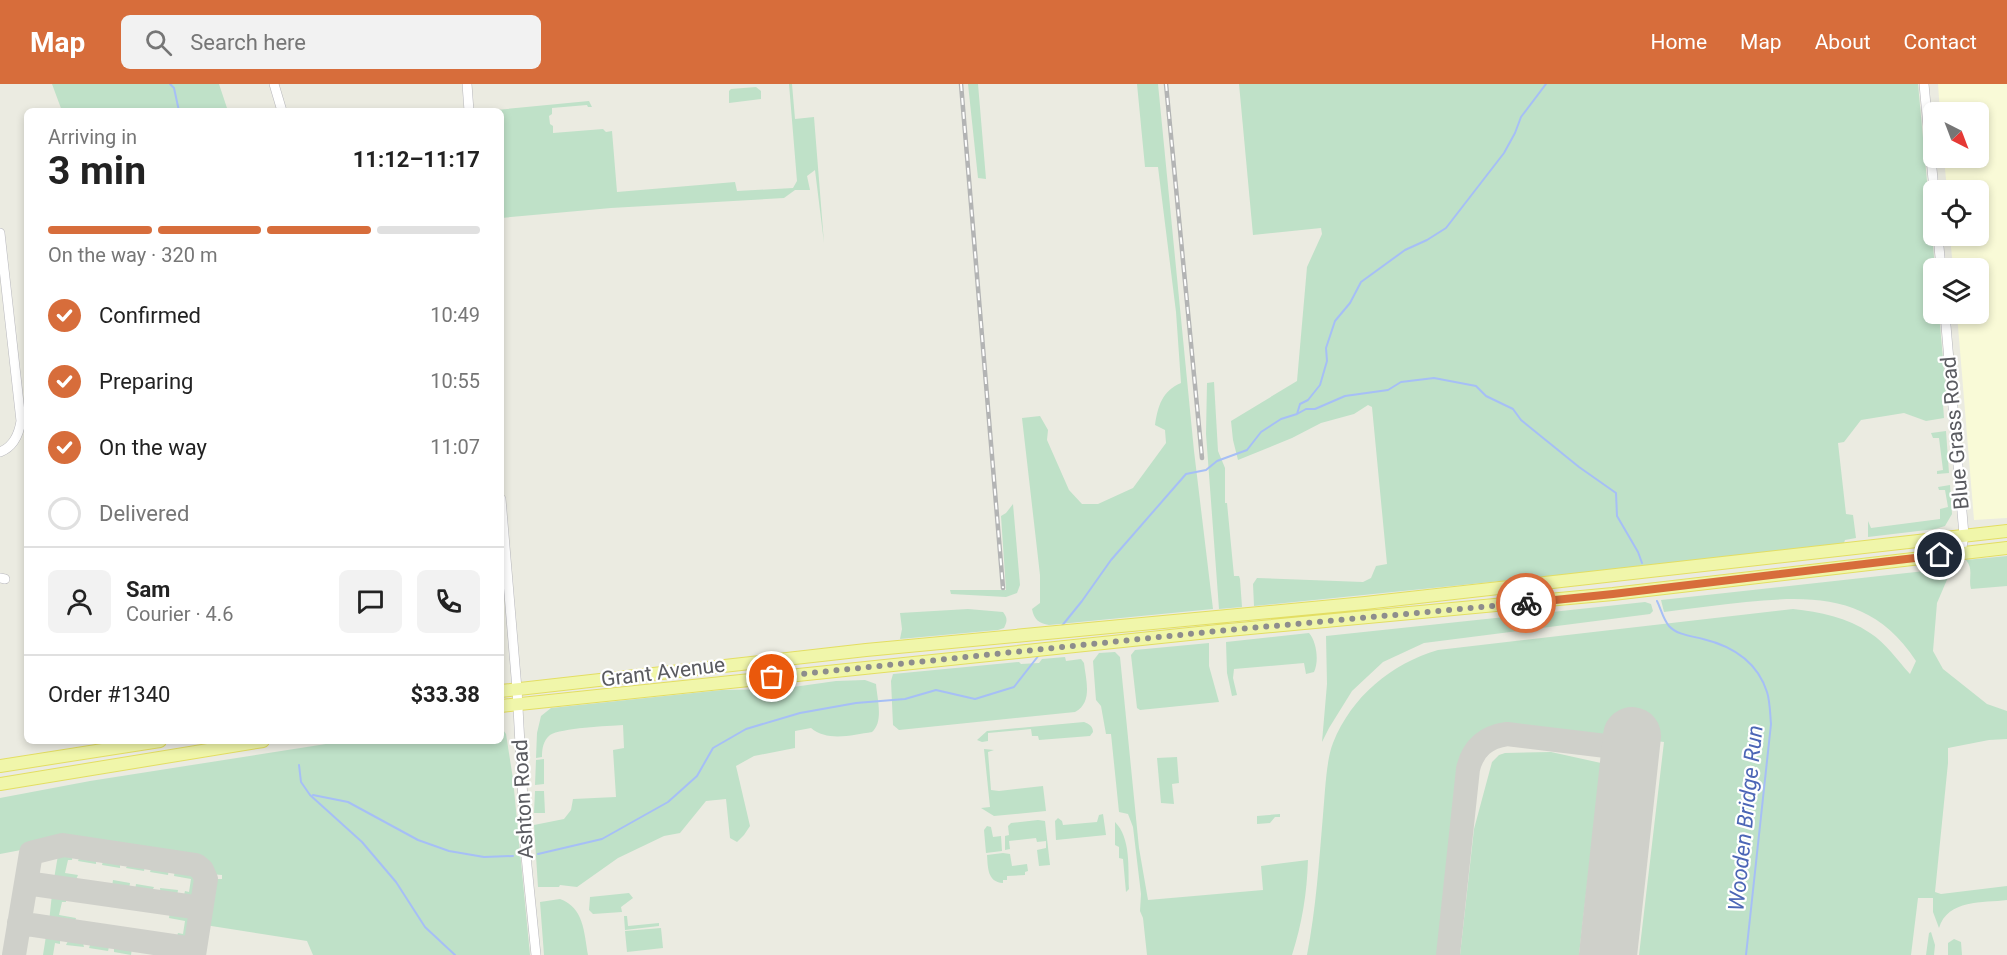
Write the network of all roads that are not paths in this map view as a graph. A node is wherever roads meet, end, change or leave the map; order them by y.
1 (274, 84) edge
2 (467, 84) edge
3 (1924, 84) edge
4 (281, 108) edge
5 (469, 108) edge
6 (1933, 180) edge
7 (0, 234) edge
8 (0, 240) edge
9 (1946, 324) edge
10 (0, 452) edge
11 (2007, 531) edge
12 (504, 535) edge
13 (1964, 535) junction
14 (2007, 548) edge
15 (1961, 553) junction
16 (1193, 619) junction
17 (1125, 641) junction
18 (791, 657) junction
19 (793, 675) junction
20 (517, 689) junction
21 (504, 691) edge
22 (518, 703) junction
23 (504, 705) edge
24 (141, 744) edge
25 (245, 744) edge
26 (0, 766) edge
27 (0, 784) edge
28 (536, 955) edge

1 - 4 street
2 - 5 street
3 - 6 street
7 - 8 street
8 - 10 street
9 - 13 street, Blue Grass Road
11 - 13 main road, Grant Avenue
12 - 20 street, Ashton Road
13 - 15 street, Blue Grass Road
13 - 16 main road, Grant Avenue
14 - 15 main road, Grant Avenue
15 - 17 main road, Grant Avenue
16 - 17 main road
16 - 18 main road, Grant Avenue
17 - 19 main road, Grant Avenue
18 - 19 main road
18 - 20 main road, Grant Avenue
19 - 22 main road, Grant Avenue
20 - 21 main road, Grant Avenue
20 - 22 street, Ashton Road
22 - 23 main road, Grant Avenue
22 - 28 street, Ashton Road
24 - 26 main road
25 - 27 main road

